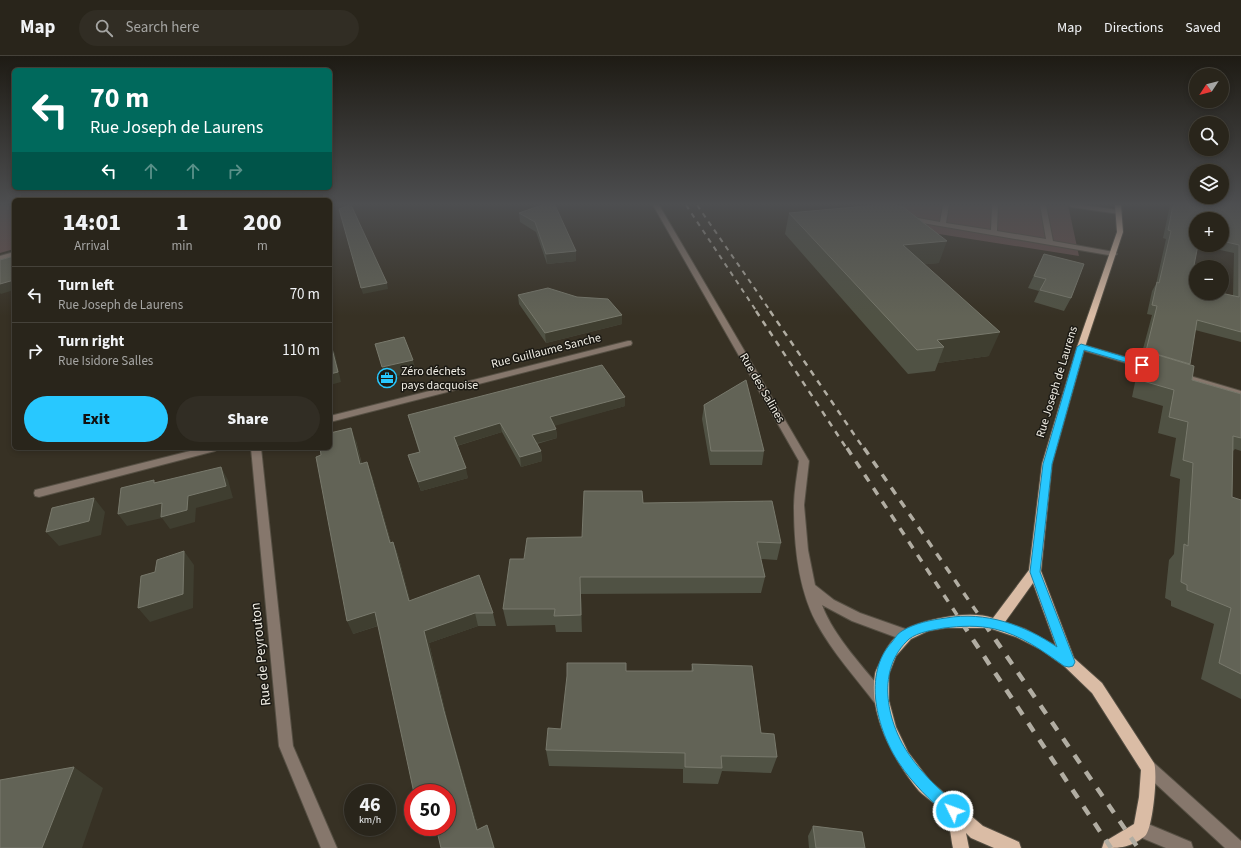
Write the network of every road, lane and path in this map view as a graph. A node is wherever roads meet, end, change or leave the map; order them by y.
1 (678, 242) edge
2 (1050, 242) edge
3 (1117, 242) edge
4 (1114, 254) junction
5 (12, 255) edge
6 (0, 258) edge
7 (628, 343) dead end
8 (1081, 347) junction
9 (1159, 370) edge
10 (1174, 374) edge
11 (1241, 394) edge
12 (332, 418) edge
13 (207, 450) edge
14 (256, 450) edge
15 (39, 493) dead end
16 (1035, 572) junction
17 (809, 587) junction
18 (996, 624) junction
19 (906, 635) junction
20 (1069, 662) junction
21 (882, 701) junction
22 (1150, 768) junction
23 (953, 811) junction
24 (1141, 829) junction
25 (329, 848) edge
26 (961, 848) edge
27 (1013, 848) edge
28 (1110, 848) edge
29 (1185, 848) edge
30 (1237, 848) edge

1 - 17 street, Rue des Salines
2 - 4 street
3 - 4 main road, Rue Joseph de Laurens
4 - 8 main road, Rue Joseph de Laurens
5 - 6 street
7 - 12 street, Rue Guillaume Sanche
8 - 9 street
8 - 16 main road, Rue Joseph de Laurens
10 - 11 street
13 - 15 street
14 - 25 street, Rue de Peyrouton
16 - 18 main road
16 - 20 main road, Rue Joseph de Laurens
17 - 19 street
17 - 21 street, Rue des Salines
18 - 19 main road
18 - 20 main road
19 - 21 main road
20 - 22 main road
21 - 23 main road
22 - 24 main road
22 - 30 street
23 - 26 main road
23 - 27 main road
24 - 28 main road
24 - 29 street

